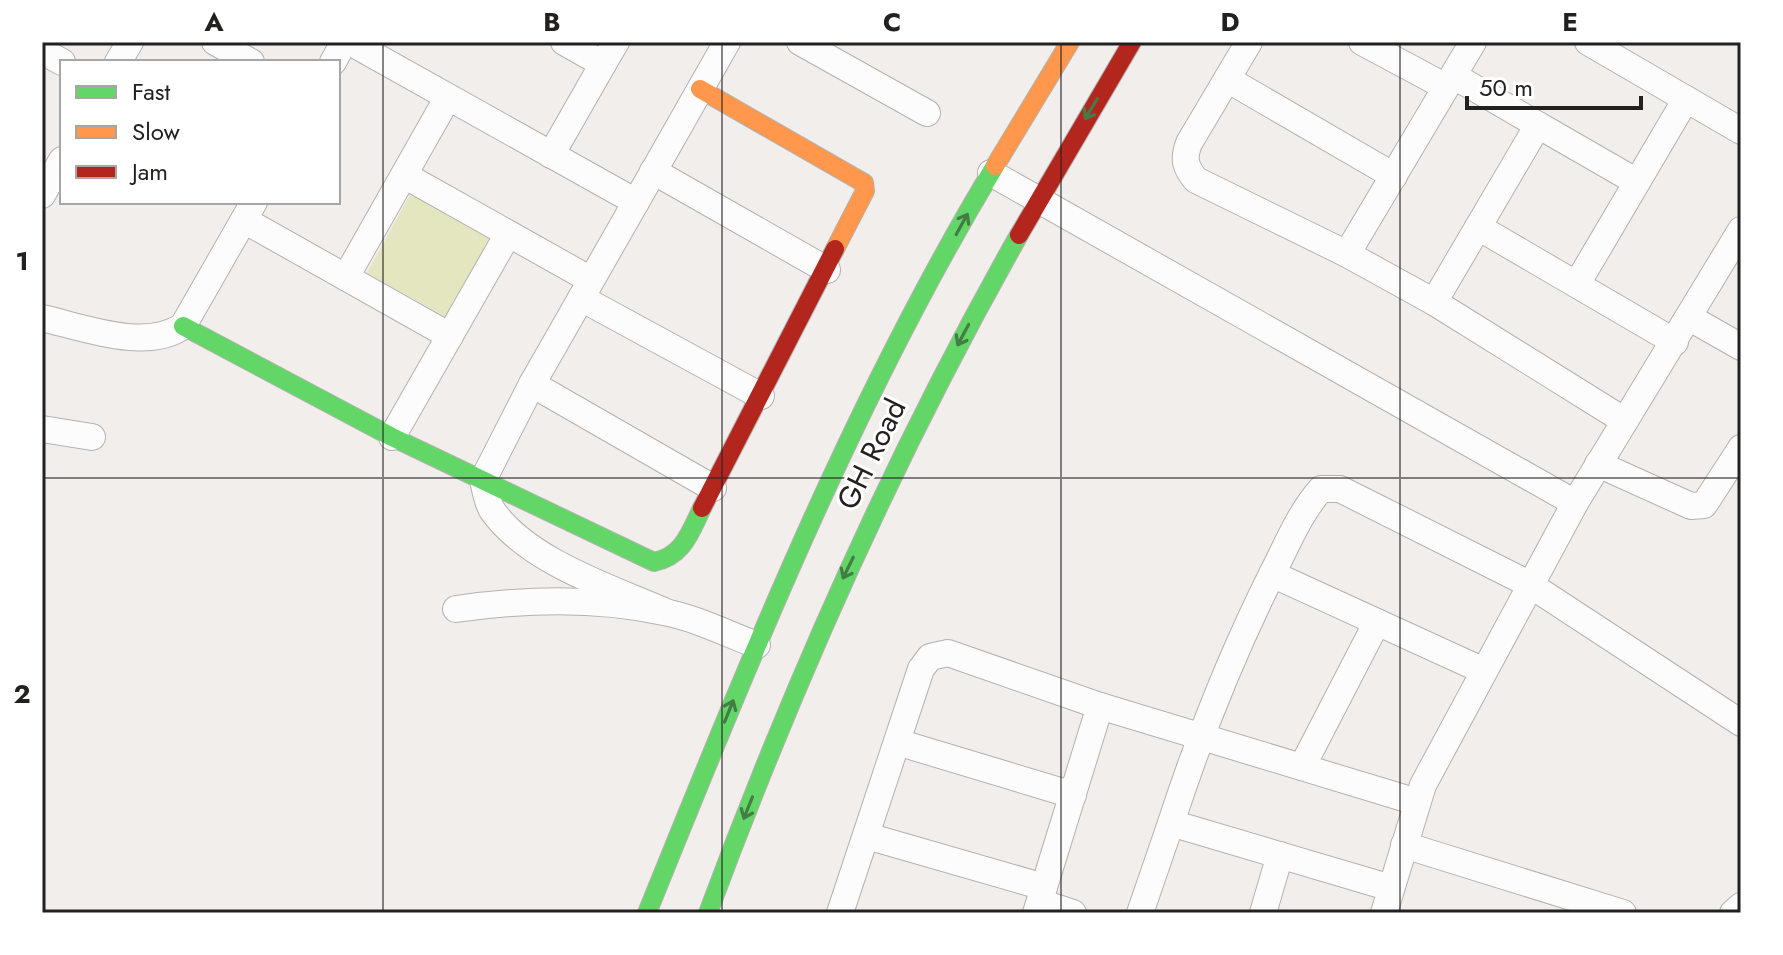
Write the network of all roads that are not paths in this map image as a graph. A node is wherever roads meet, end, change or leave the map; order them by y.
1 (130, 42) edge
2 (215, 42) edge
3 (347, 42) edge
4 (564, 42) edge
5 (727, 42) edge
6 (800, 42) edge
7 (1070, 42) edge
8 (1132, 42) edge
9 (1249, 42) edge
10 (1362, 42) edge
11 (1473, 42) edge
12 (1588, 42) edge
13 (42, 51) edge
14 (610, 53) edge
15 (119, 60) edge
16 (247, 60) edge
17 (334, 60) edge
18 (60, 61) edge
19 (1227, 79) junction
20 (1450, 82) junction
21 (700, 89) junction
22 (448, 97) junction
23 (1686, 99) junction
24 (927, 113) dead end
25 (1538, 125) junction
26 (1741, 131) edge
27 (551, 155) junction
28 (60, 164) edge
29 (653, 171) junction
30 (991, 173) junction
31 (404, 175) junction
32 (1394, 176) junction
33 (1637, 182) junction
34 (42, 195) edge
35 (1037, 197) junction
36 (636, 202) junction
37 (249, 211) edge
38 (1478, 227) junction
39 (508, 234) junction
40 (1740, 234) edge
41 (1347, 254) junction
42 (827, 270) junction
43 (346, 277) junction
44 (1577, 284) junction
45 (586, 289) junction
46 (1434, 302) junction
47 (42, 318) edge
48 (1690, 318) junction
49 (183, 326) junction
50 (450, 336) junction
51 (1675, 342) junction
52 (1741, 347) edge
53 (532, 384) junction
54 (761, 396) junction
55 (1625, 421) junction
56 (42, 429) edge
57 (92, 437) dead end
58 (392, 437) junction
59 (1739, 454) edge
60 (1598, 464) junction
61 (483, 480) junction
62 (713, 488) junction
63 (1575, 503) junction
64 (1272, 574) junction
65 (1529, 584) junction
66 (456, 609) dead end
67 (666, 612) junction
68 (1377, 622) junction
69 (757, 645) junction
70 (1484, 671) junction
71 (1100, 706) junction
72 (1741, 723) edge
73 (1200, 736) junction
74 (897, 742) junction
75 (1302, 767) junction
76 (1073, 795) junction
77 (1417, 802) junction
78 (1171, 823) junction
79 (867, 836) junction
80 (1404, 845) junction
81 (1280, 855) junction
82 (1387, 900) edge
83 (1040, 901) edge
84 (1741, 906) edge
85 (647, 913) edge
86 (708, 913) edge
87 (840, 913) edge
88 (1073, 913) edge
89 (1140, 913) edge
90 (1263, 913) edge
91 (1623, 913) edge
92 (1733, 913) edge

1 - 15 street
2 - 16 street
3 - 17 street
3 - 22 street
4 - 14 street
5 - 21 street
6 - 24 street
7 - 30 main road, GH Road
8 -> 35 main road, GH Road
9 - 19 street
10 - 20 street
11 - 20 street
12 - 23 street
13 - 18 street
14 - 27 street
19 - 32 street
19 - 41 street
20 - 25 street
20 - 32 street
21 - 29 street
21 - 42 main road
22 - 27 street
22 - 31 street
23 - 26 street
23 - 33 street
25 - 33 street
25 - 38 street
27 - 36 street
28 - 34 street
29 - 36 street
29 - 42 street
30 - 35 street
69 -> 30 main road, GH Road
31 - 39 street
31 - 43 street
32 - 41 street
33 - 44 street
35 - 63 street
35 -> 86 main road, GH Road
36 - 45 street
37 - 43 street
37 - 49 street
38 - 44 street
38 - 46 street
39 - 45 street
39 - 50 street
40 - 48 street
41 - 46 street
42 - 54 main road
43 - 50 street
44 - 51 street
45 - 53 street
45 - 54 street
46 - 55 street
47 - 49 street
48 - 51 street
48 - 52 street
49 - 58 main road
50 - 58 street
51 - 55 street
53 - 61 street
53 - 62 street
54 - 62 main road
55 - 60 street
56 - 57 street
58 - 61 main road
59 - 60 street
60 - 63 street
61 - 62 main road
61 - 67 street
63 - 65 street
64 - 65 street
64 - 68 street
64 - 73 street
65 - 70 street
65 - 72 street
66 - 67 street
67 - 69 street
68 - 70 street
68 - 75 street
85 -> 69 main road, GH Road
70 - 77 street
71 - 73 street
71 - 74 street
71 - 76 street
73 - 75 street
73 - 78 street
74 - 76 street
74 - 79 street
75 - 77 street
76 - 83 street
77 - 80 street
78 - 81 street
78 - 89 street
79 - 83 street
79 - 87 street
80 - 82 street
80 - 91 street
81 - 82 street
81 - 90 street
83 - 88 street
84 - 92 street

